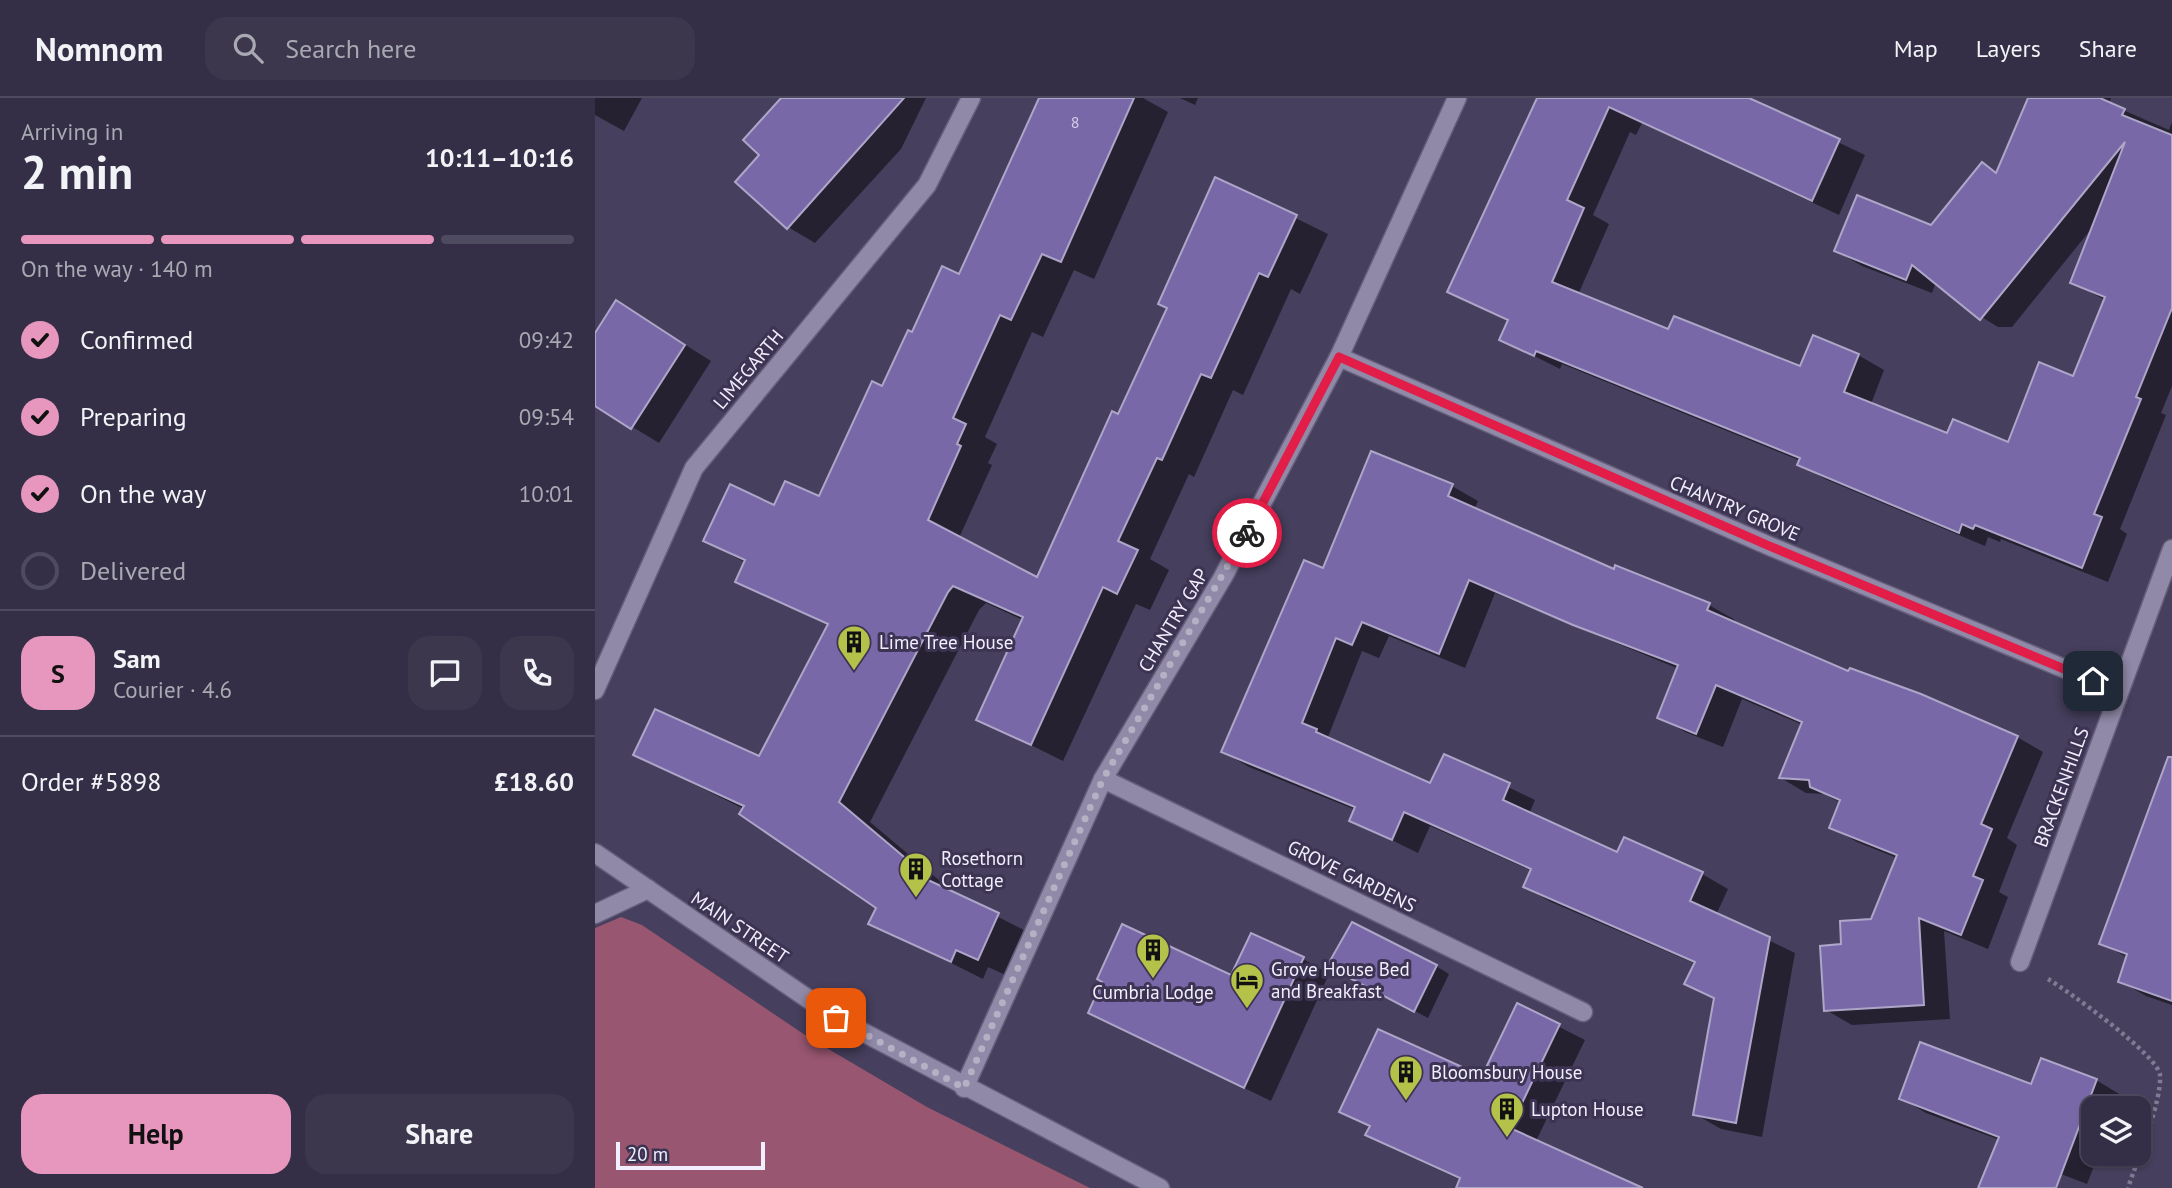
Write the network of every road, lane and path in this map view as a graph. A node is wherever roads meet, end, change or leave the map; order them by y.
1 (971, 98) edge
2 (1457, 98) edge
3 (1339, 357) junction
4 (2172, 549) edge
5 (595, 690) edge
6 (2118, 691) junction
7 (1103, 779) junction
8 (595, 853) edge
9 (648, 890) junction
10 (595, 914) edge
11 (2020, 962) joint
12 (1583, 1012) dead end
13 (964, 1088) junction
14 (1160, 1188) edge
15 (2128, 1188) edge

1 - 5 street, LIMEGARTH
2 - 3 street, CHANTRY GAP
3 - 6 street, CHANTRY GROVE
3 - 7 street, CHANTRY GAP
4 - 6 street, BRACKENHILLS
6 - 11 street, BRACKENHILLS
7 - 12 street, GROVE GARDENS
7 - 13 street, CHANTRY GAP
8 - 9 street, MAIN STREET
9 - 10 street
9 - 13 street, MAIN STREET
11 - 15 path
13 - 14 street, MAIN STREET

